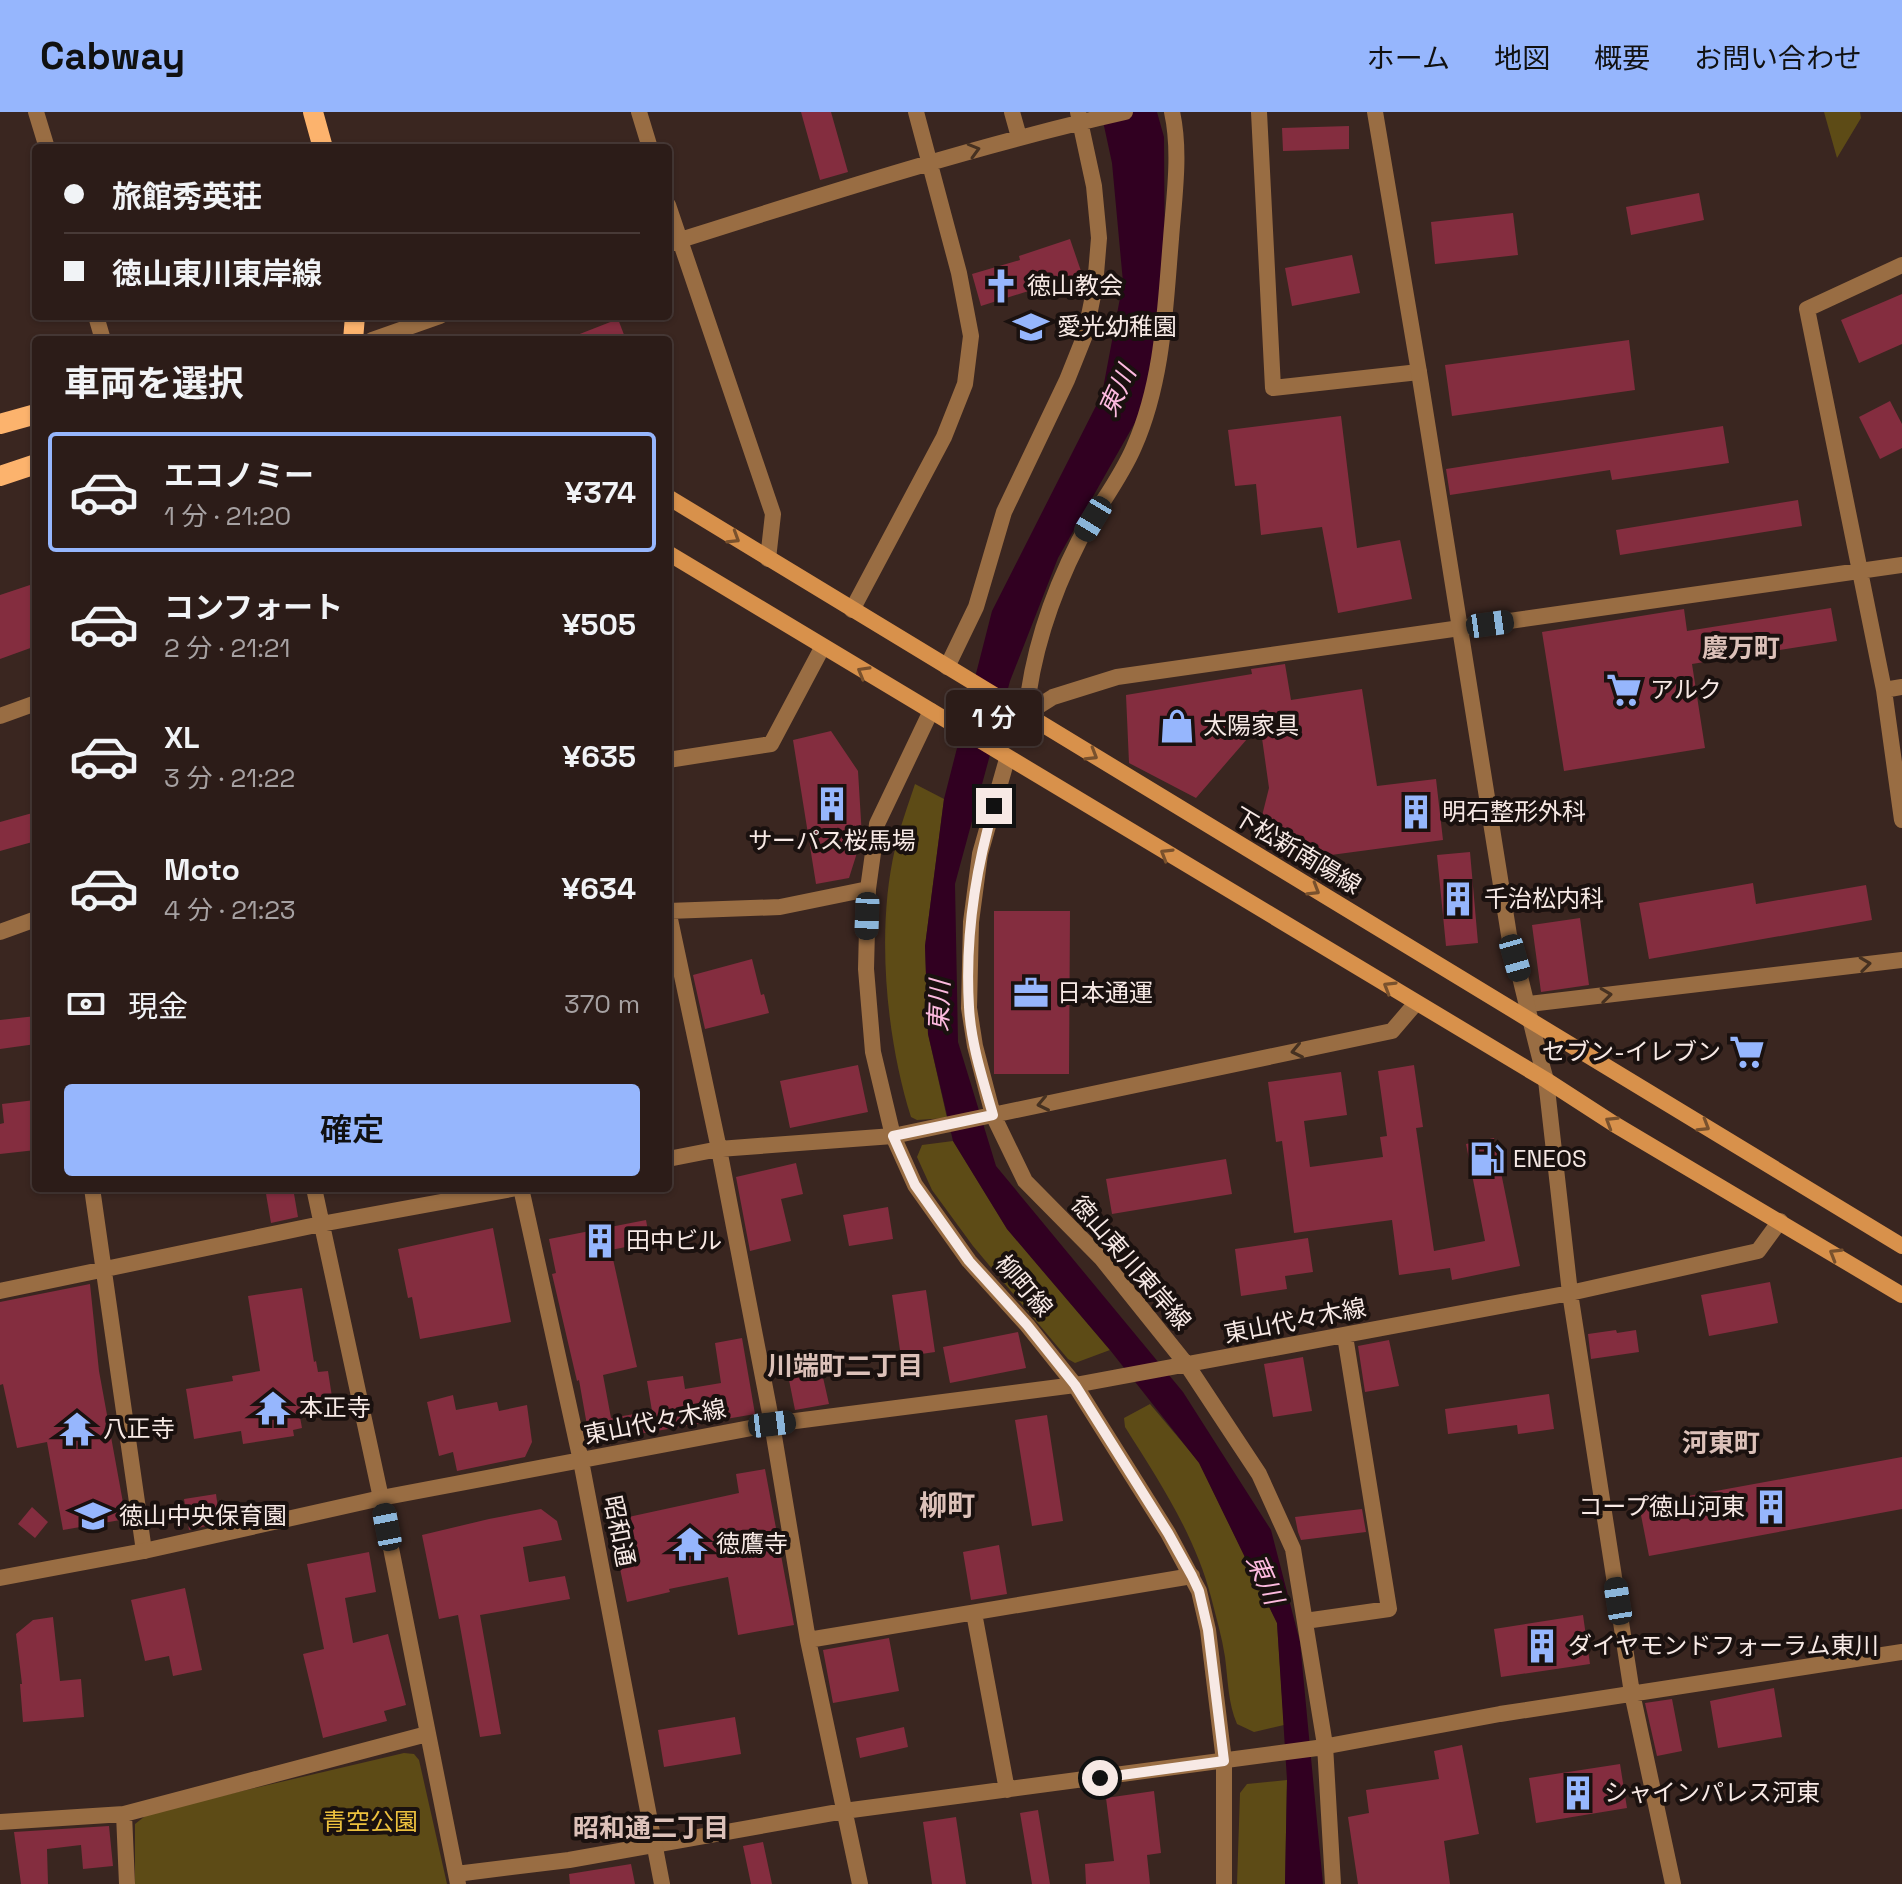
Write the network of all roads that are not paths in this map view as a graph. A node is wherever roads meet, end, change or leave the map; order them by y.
1 (36, 112) edge
2 (313, 112) edge
3 (639, 112) edge
4 (916, 112) edge
5 (1012, 112) edge
6 (1125, 112) edge
7 (1172, 112) edge
8 (1259, 112) edge
9 (1375, 112) edge
10 (1079, 117) edge
11 (1019, 137) junction
12 (46, 144) edge
13 (322, 144) edge
14 (649, 144) edge
15 (929, 163) junction
16 (674, 242) edge
17 (1902, 265) edge
18 (429, 320) edge
19 (383, 336) edge
20 (1419, 372) junction
21 (32, 415) edge
22 (0, 424) edge
23 (32, 465) edge
24 (0, 476) edge
25 (672, 499) edge
26 (672, 555) edge
27 (768, 559) junction
28 (1902, 565) edge
29 (1860, 571) junction
30 (852, 610) junction
31 (1460, 629) junction
32 (822, 648) junction
33 (947, 667) junction
34 (1902, 687) edge
35 (1884, 690) junction
36 (32, 704) edge
37 (931, 711) junction
38 (1026, 714) junction
39 (0, 716) edge
40 (672, 759) edge
41 (1007, 759) junction
42 (1900, 802) edge
43 (1902, 820) edge
44 (868, 889) junction
45 (672, 910) edge
46 (32, 920) edge
47 (672, 929) edge
48 (0, 932) edge
49 (1902, 960) edge
50 (1416, 1003) junction
51 (1529, 1012) junction
52 (1546, 1080) junction
53 (993, 1115) junction
54 (893, 1136) junction
55 (719, 1149) junction
56 (672, 1158) edge
57 (92, 1192) edge
58 (315, 1192) edge
59 (497, 1192) edge
60 (520, 1192) edge
61 (1780, 1221) junction
62 (321, 1224) junction
63 (1902, 1246) edge
64 (101, 1269) junction
65 (1899, 1287) edge
66 (0, 1291) edge
67 (1570, 1293) junction
68 (1345, 1336) junction
69 (1182, 1367) junction
70 (1075, 1385) junction
71 (772, 1424) junction
72 (581, 1461) junction
73 (381, 1498) junction
74 (144, 1551) junction
75 (1192, 1576) junction
76 (0, 1578) edge
77 (974, 1613) junction
78 (1305, 1621) junction
79 (808, 1640) junction
80 (1902, 1652) edge
81 (1632, 1693) junction
82 (427, 1734) junction
83 (1321, 1747) junction
84 (1224, 1761) junction
85 (1007, 1790) junction
86 (844, 1811) junction
87 (124, 1814) junction
88 (0, 1822) edge
89 (654, 1846) junction
90 (457, 1879) edge
91 (127, 1884) edge
92 (662, 1884) edge
93 (860, 1884) edge
94 (1224, 1884) edge
95 (1333, 1884) edge
96 (1673, 1884) edge

1 - 12 street
2 - 13 main road
3 - 14 street
4 - 15 street
5 - 11 street
6 - 10 street
7 - 38 street
8 - 20 street
9 - 20 street
10 - 11 street
10 - 33 street
15 -> 11 street
15 - 16 street
15 - 30 street
16 - 27 street
17 - 29 street
18 - 19 street
20 - 31 street
21 - 22 main road
23 - 24 main road
25 -> 27 main road, 下松新南陽線
26 - 32 main road
27 - 30 main road, 下松新南陽線
28 - 29 street
29 - 31 street
29 - 35 street
30 - 33 main road, 下松新南陽線
31 - 38 street
31 - 51 street
37 -> 32 main road
32 - 40 street
33 - 38 main road, 下松新南陽線
34 - 35 street
35 - 42 street
36 - 39 street
37 - 41 main road
37 - 44 street, 柳町線
38 -> 51 main road, 下松新南陽線
50 -> 41 main road
41 - 53 street, 徳山東川東岸線
42 - 43 street
44 - 45 street
44 - 54 street, 柳町線
46 - 48 street
47 - 55 street
51 -> 49 street
50 - 52 main road
50 -> 53 street
51 - 52 street
51 -> 63 main road, 下松新南陽線
61 -> 52 main road
52 - 67 street
53 - 54 street
53 - 69 street, 徳山東川東岸線
54 - 55 street
54 - 70 street, 柳町線
55 - 56 street
55 - 71 street
57 - 64 street
58 - 62 street
59 - 62 street
60 - 72 street, 昭和通
65 -> 61 main road
61 - 67 street, 東山代々木線
62 - 64 street
62 - 73 street
64 - 66 street
64 - 74 street
67 - 68 street, 東山代々木線
67 - 81 street
68 - 69 street, 東山代々木線
68 - 78 street
69 - 70 street, 東山代々木線
69 - 78 street, 徳山東川東岸線
70 - 71 street, 東山代々木線
70 - 75 street, 柳町線
71 - 72 street, 東山代々木線
71 - 79 street
72 - 73 street, 東山代々木線
72 - 89 street, 昭和通
73 - 74 street, 東山代々木線
73 - 82 street
74 - 76 street, 東山代々木線
75 - 77 street
75 - 84 street, 柳町線
77 - 79 street
77 - 85 street
78 - 83 street, 徳山東川東岸線
79 - 86 street
80 - 81 street
81 - 83 street
81 - 96 street
82 - 87 street
82 - 90 street
83 - 84 street
83 - 95 street, 徳山東川東岸線
84 - 85 street
84 - 94 street, 柳町線
85 - 86 street
86 - 89 street
86 - 93 street
87 - 88 street
87 - 91 street
89 - 90 street
89 - 92 street, 昭和通

